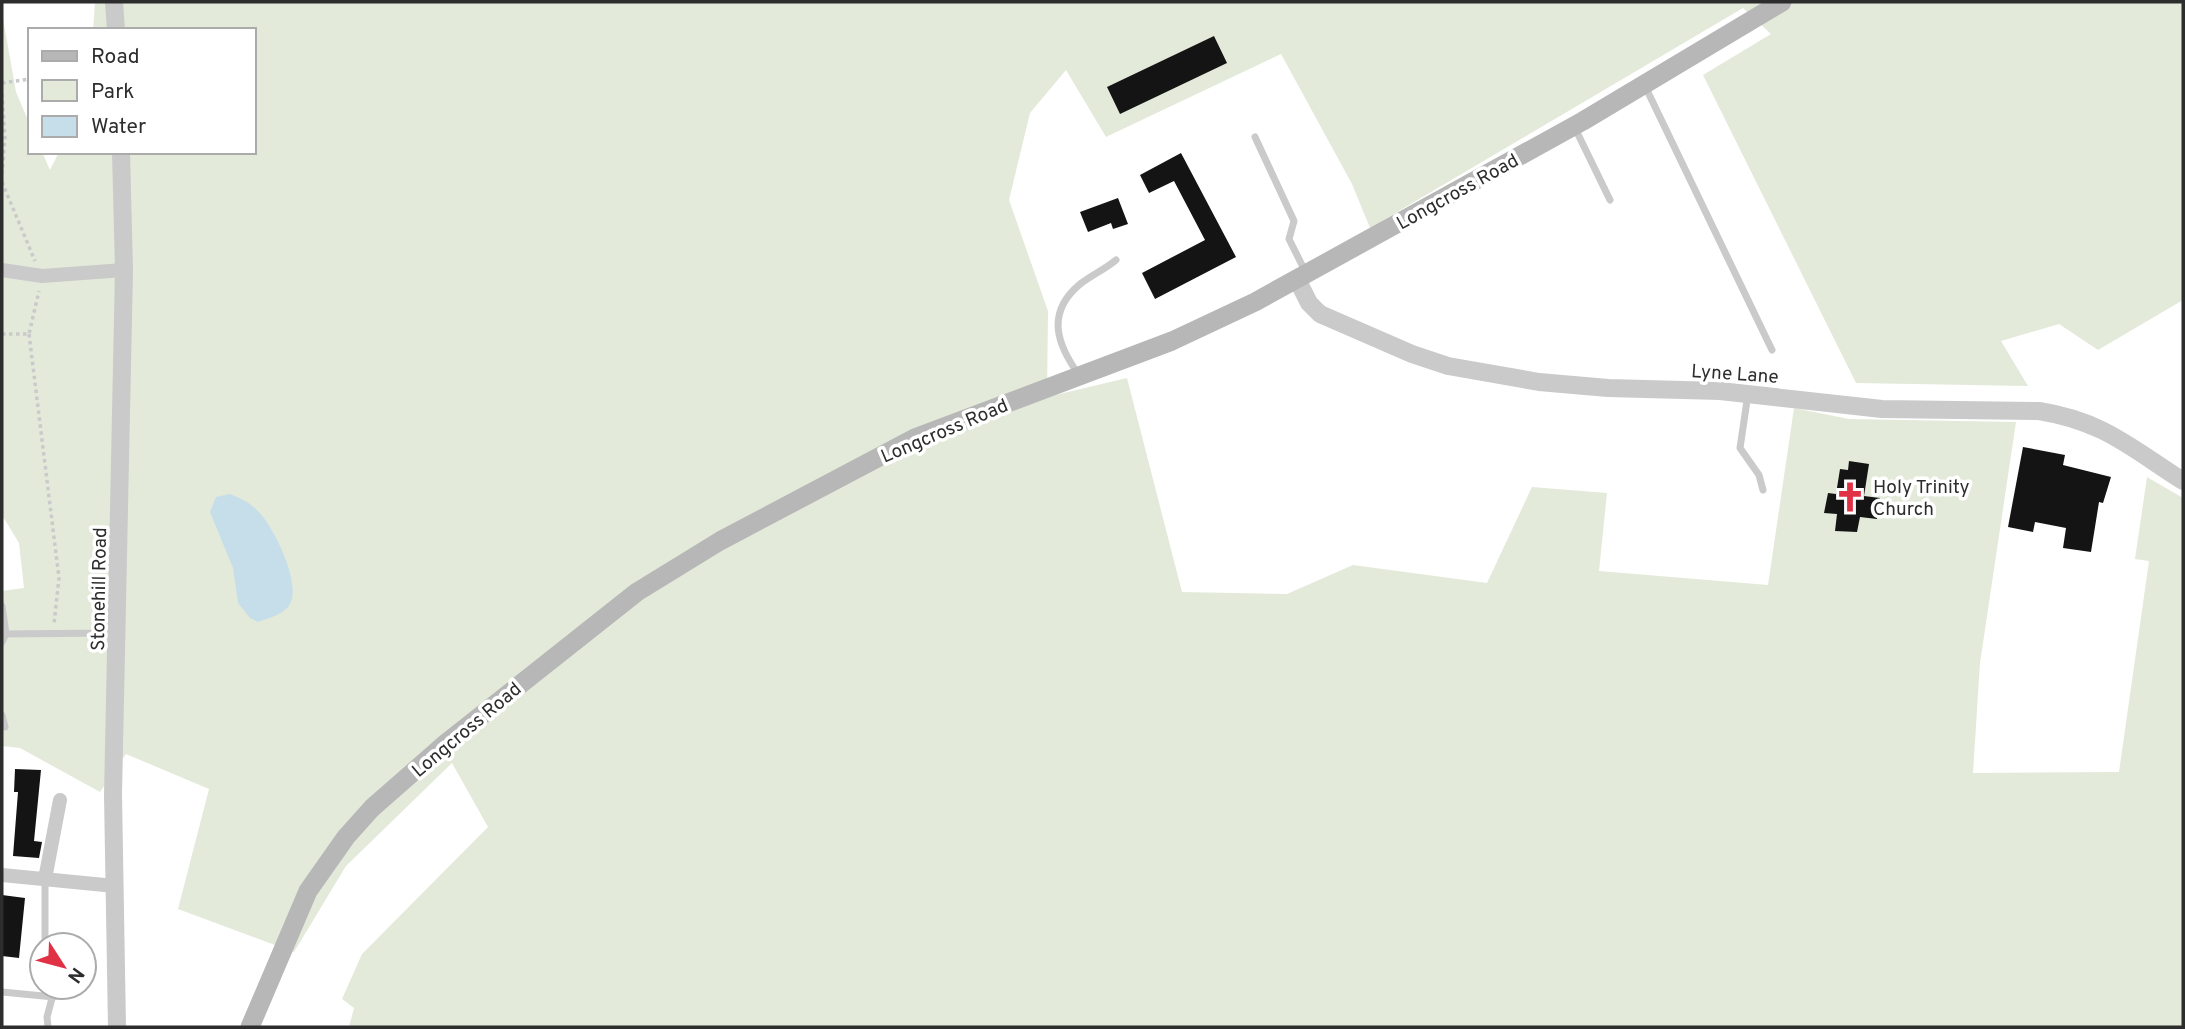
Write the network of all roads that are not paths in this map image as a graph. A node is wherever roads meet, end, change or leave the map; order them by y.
1 (114, 2) edge
2 (1782, 2) edge
3 (116, 28) edge
4 (1645, 85) junction
5 (1574, 126) junction
6 (1255, 137) dead end
7 (121, 154) edge
8 (1610, 200) dead end
9 (1116, 260) dead end
10 (2, 270) edge
11 (124, 270) junction
12 (1302, 276) junction
13 (1772, 350) dead end
14 (1079, 375) junction
15 (1748, 394) junction
16 (2183, 481) edge
17 (1763, 490) dead end
18 (2, 606) edge
19 (4, 634) edge
20 (118, 634) junction
21 (2, 642) edge
22 (2, 715) edge
23 (5, 727) dead end
24 (60, 800) dead end
25 (2, 875) edge
26 (45, 879) junction
27 (115, 886) junction
28 (45, 931) edge
29 (2, 992) edge
30 (28, 994) edge
31 (53, 1001) edge
32 (48, 1027) edge
33 (117, 1027) edge
34 (250, 1027) edge

1 - 3 street
2 - 4 main road, Longcross Road
4 - 5 main road, Longcross Road
4 - 13 lane
5 - 8 lane
5 - 12 main road, Longcross Road
6 - 12 lane
7 - 11 street, Stonehill Road
9 - 14 lane
10 - 11 street
11 - 20 street, Stonehill Road
12 - 14 main road, Longcross Road
12 - 15 street, Lyne Lane
14 - 34 main road, Longcross Road
15 - 16 street, Lyne Lane
15 - 17 lane
18 - 19 lane
19 - 20 lane
19 - 21 lane
20 - 27 street, Stonehill Road
22 - 23 lane
24 - 26 street
25 - 26 street
26 - 27 street
26 - 28 lane
27 - 33 street, Stonehill Road
29 - 30 lane
31 - 32 lane

